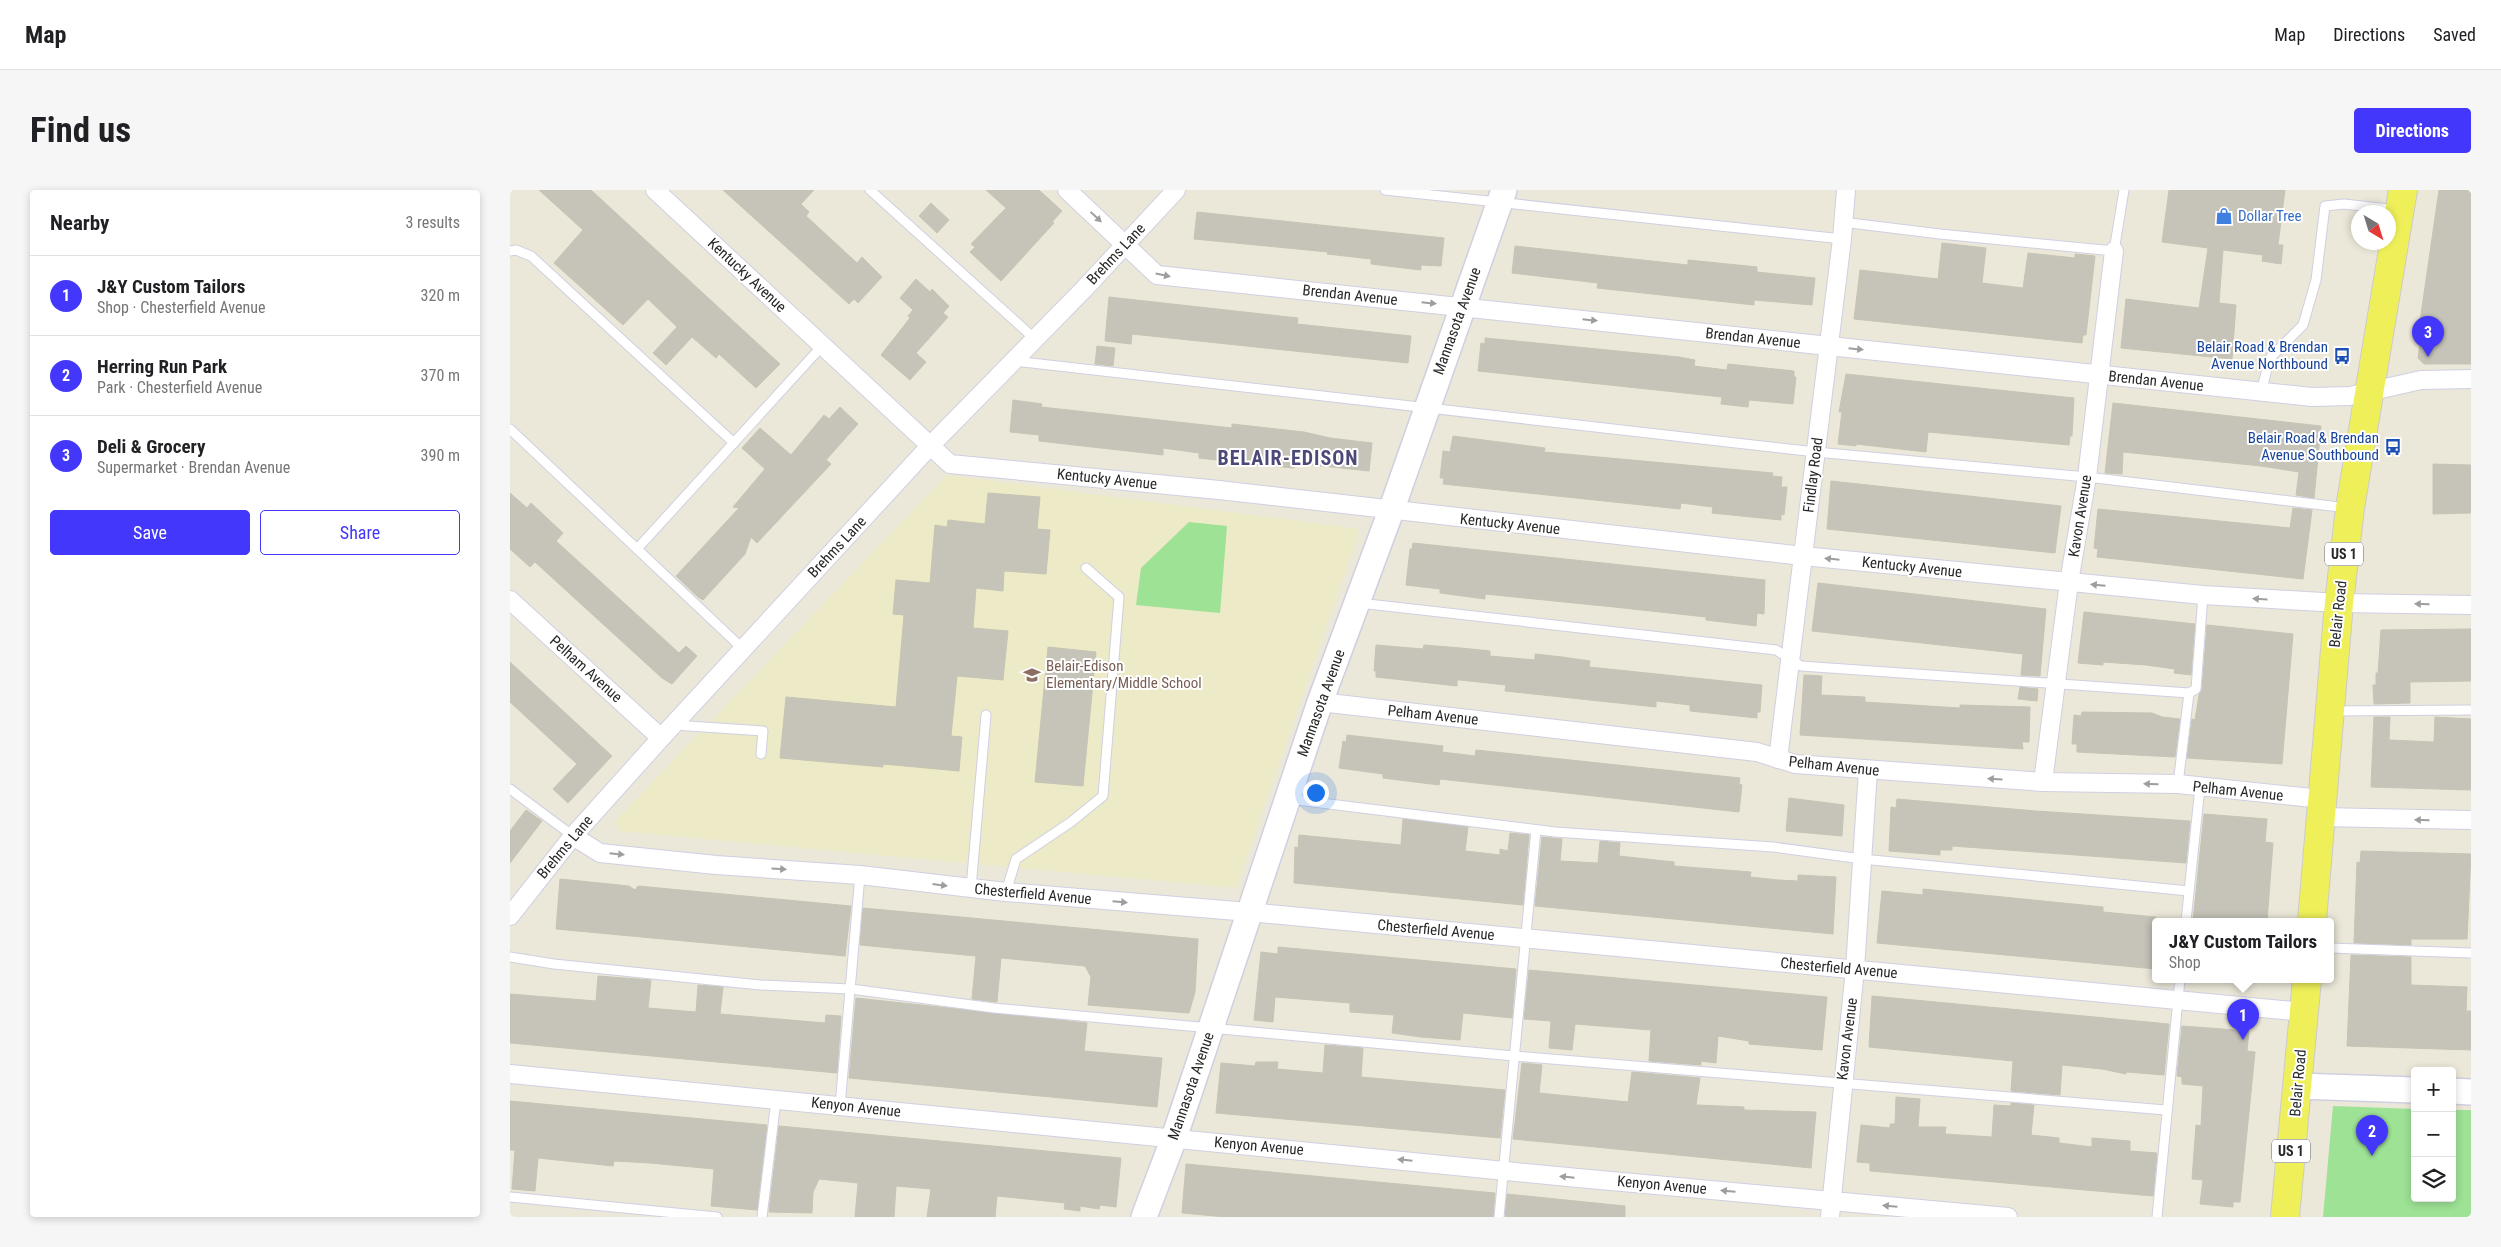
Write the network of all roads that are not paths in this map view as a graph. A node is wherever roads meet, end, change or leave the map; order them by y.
1 (655, 190) edge
2 (870, 190) edge
3 (1067, 190) edge
4 (1176, 190) edge
5 (1385, 190) edge
6 (1846, 190) edge
7 (2124, 190) edge
8 (1502, 197) edge
9 (2401, 200) edge
10 (1842, 231) junction
11 (1126, 245) junction
12 (510, 251) edge
13 (2114, 251) junction
14 (1463, 307) junction
15 (1035, 339) junction
16 (823, 345) junction
17 (1829, 346) junction
18 (1014, 361) junction
19 (2098, 375) junction
20 (2471, 379) edge
21 (2370, 391) junction
22 (2261, 392) junction
23 (1426, 408) junction
24 (510, 429) edge
25 (734, 443) junction
26 (930, 446) junction
27 (1816, 452) junction
28 (2087, 477) junction
29 (2350, 508) junction
30 (1391, 511) junction
31 (637, 549) junction
32 (1803, 556) junction
33 (1086, 568) dead end
34 (2070, 582) junction
35 (2203, 595) junction
36 (510, 600) edge
37 (1358, 603) junction
38 (2339, 603) junction
39 (2471, 605) edge
40 (743, 649) junction
41 (1789, 659) junction
42 (2058, 684) junction
43 (2189, 693) junction
44 (1320, 702) junction
45 (2471, 710) edge
46 (2329, 711) junction
47 (986, 715) dead end
48 (667, 731) junction
49 (761, 754) dead end
50 (1778, 759) junction
51 (1868, 770) junction
52 (2043, 782) junction
53 (2178, 784) junction
54 (2200, 788) junction
55 (510, 789) edge
56 (1286, 799) junction
57 (2321, 808) junction
58 (2471, 820) edge
59 (1536, 830) junction
60 (573, 836) junction
61 (1862, 859) junction
62 (860, 875) junction
63 (971, 888) junction
64 (1006, 892) junction
65 (2189, 892) junction
66 (1249, 912) junction
67 (510, 916) edge
68 (2186, 918) edge
69 (2312, 918) edge
70 (1524, 938) junction
71 (2334, 948) edge
72 (2471, 954) edge
73 (510, 957) edge
74 (1855, 969) junction
75 (2180, 983) edge
76 (2307, 983) edge
77 (851, 990) junction
78 (2178, 1000) junction
79 (2303, 1012) junction
80 (1211, 1027) junction
81 (1514, 1056) junction
82 (510, 1074) edge
83 (1842, 1083) junction
84 (2298, 1086) junction
85 (2411, 1090) edge
86 (2456, 1091) edge
87 (2471, 1092) edge
88 (776, 1100) junction
89 (840, 1106) junction
90 (2166, 1110) junction
91 (1174, 1138) junction
92 (1504, 1170) junction
93 (510, 1198) edge
94 (1831, 1209) edge
95 (717, 1217) edge
96 (762, 1217) edge
97 (1144, 1217) edge
98 (1499, 1217) edge
99 (2008, 1217) edge
100 (2157, 1217) edge
101 (2285, 1217) edge

1 - 16 street, Kentucky Avenue
2 - 15 lane
3 -> 11 street, Brendan Avenue
4 - 11 street, Brehms Lane
5 - 8 lane
6 - 10 street, Findlay Road
7 - 13 lane
8 - 10 lane
8 - 14 street, Mannasota Avenue
9 - 21 main road, Belair Road / US 1
9 - 22 lane
10 - 13 lane
10 - 17 street, Findlay Road
11 -> 14 street, Brendan Avenue
11 - 15 street, Brehms Lane
12 - 25 lane
13 - 19 street, Kavon Avenue
14 -> 17 street, Brendan Avenue
14 - 23 street, Mannasota Avenue
15 - 18 street, Brehms Lane
16 - 25 lane
16 - 26 street, Kentucky Avenue
17 -> 19 street, Brendan Avenue
17 - 27 street, Findlay Road
18 - 23 lane
18 - 26 street, Brehms Lane
19 - 22 street, Brendan Avenue
19 - 28 street, Kavon Avenue
20 - 21 street, Brendan Avenue
21 - 22 street, Brendan Avenue
21 - 29 main road, Belair Road / US 1
23 - 27 lane
23 - 30 street, Mannasota Avenue
24 - 31 lane
25 - 31 lane
26 - 30 street, Kentucky Avenue
26 - 40 street, Brehms Lane
27 - 28 lane
27 - 32 street, Findlay Road
28 - 29 lane
28 - 34 street, Kavon Avenue
29 - 38 main road, Belair Road / US 1
30 - 32 street, Kentucky Avenue
30 - 37 street, Mannasota Avenue
31 - 40 lane
34 -> 32 street, Kentucky Avenue
32 - 41 street, Findlay Road
33 - 64 lane
35 -> 34 street, Kentucky Avenue
34 - 42 street, Kavon Avenue
38 -> 35 street, Kentucky Avenue
35 - 43 lane
36 - 48 street, Pelham Avenue
37 - 41 lane
37 - 44 street, Mannasota Avenue
39 -> 38 street, Kentucky Avenue
38 - 46 main road, Belair Road / US 1
40 - 48 street, Brehms Lane
41 - 42 lane
41 - 50 street, Findlay Road
42 - 43 lane
42 - 52 street, Kavon Avenue
43 - 53 lane
44 - 50 street, Pelham Avenue
44 - 56 street, Mannasota Avenue
45 - 46 lane
46 - 57 main road, Belair Road / US 1
47 - 63 lane
48 - 49 lane
48 - 60 street, Brehms Lane
50 - 51 street, Pelham Avenue
52 -> 51 street, Pelham Avenue
51 - 61 street, Kavon Avenue
53 -> 52 street, Pelham Avenue
53 - 54 street, Pelham Avenue
54 - 57 street, Pelham Avenue
54 - 65 lane
55 - 60 lane
56 - 59 lane
56 - 66 street, Mannasota Avenue
58 -> 57 street, Pelham Avenue
57 - 69 main road, Belair Road / US 1
59 - 61 lane
59 - 70 lane
60 -> 62 street, Chesterfield Avenue
60 - 67 street, Brehms Lane
61 - 65 lane
61 - 74 street, Kavon Avenue
62 -> 63 street, Chesterfield Avenue
62 - 77 lane
63 - 64 street, Chesterfield Avenue
64 -> 66 street, Chesterfield Avenue
65 - 68 lane
66 - 70 street, Chesterfield Avenue
66 - 80 street, Mannasota Avenue
70 - 74 street, Chesterfield Avenue
70 - 81 lane
71 - 72 lane
73 - 77 lane
74 - 78 street, Chesterfield Avenue
74 - 83 street, Kavon Avenue
75 - 78 lane
76 - 79 main road, Belair Road / US 1
77 - 80 lane
77 - 89 lane
78 - 79 street, Chesterfield Avenue
78 - 90 lane
79 - 84 main road, Belair Road / US 1
80 - 81 lane
80 - 91 street, Mannasota Avenue
81 - 83 lane
81 - 92 lane
82 - 88 street, Kenyon Avenue
83 - 90 lane
83 - 94 street, Kavon Avenue
84 - 85 street
84 - 101 main road, Belair Road / US 1
86 - 87 street
88 - 89 street, Kenyon Avenue
88 - 96 lane
89 - 91 street, Kenyon Avenue
90 - 100 lane
92 -> 91 street, Kenyon Avenue
91 - 97 street, Mannasota Avenue
94 -> 92 street, Kenyon Avenue
92 - 98 lane
93 - 95 lane
99 -> 94 street, Kenyon Avenue

